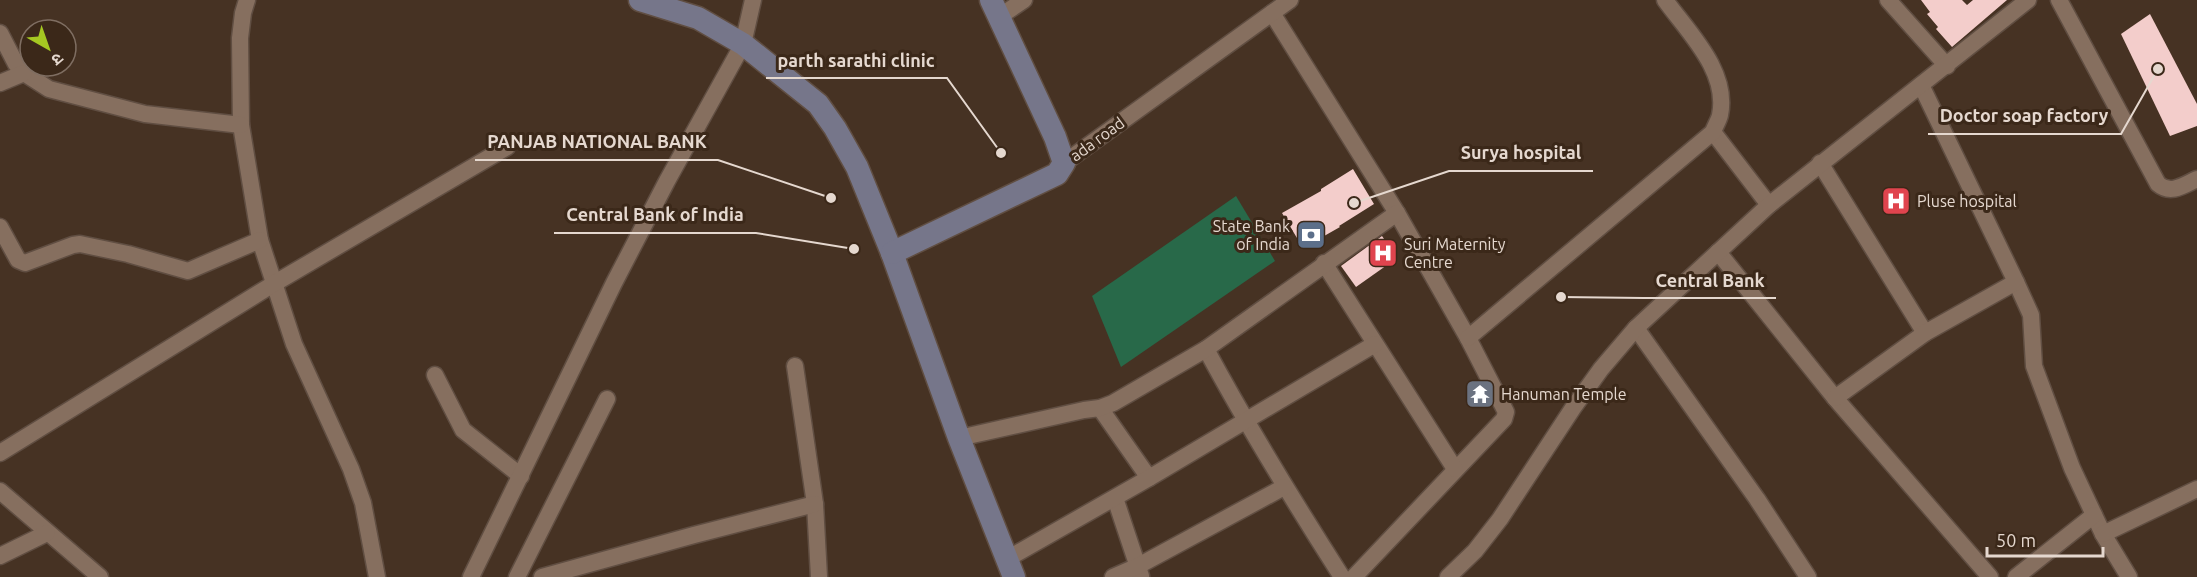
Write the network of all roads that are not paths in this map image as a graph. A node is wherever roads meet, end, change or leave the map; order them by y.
1 (247, 0) edge
2 (640, 0) edge
3 (753, 0) edge
4 (1024, 0) edge
5 (1290, 0) edge
6 (1665, 0) edge
7 (1888, 0) edge
8 (2028, 0) edge
9 (2059, 0) edge
10 (694, 9) edge
11 (995, 9) edge
12 (1272, 13) junction
13 (1, 36) edge
14 (743, 44) junction
15 (18, 66) edge
16 (1947, 66) junction
17 (18, 76) edge
18 (32, 78) edge
19 (0, 83) edge
20 (1921, 85) junction
21 (241, 125) junction
22 (1713, 132) junction
23 (507, 147) dead end
24 (1064, 163) junction
25 (1820, 163) junction
26 (2197, 179) edge
27 (1769, 205) junction
28 (1397, 213) junction
29 (0, 227) edge
30 (260, 240) junction
31 (1718, 252) junction
32 (892, 253) junction
33 (1324, 263) junction
34 (2016, 282) junction
35 (275, 283) junction
36 (1636, 328) junction
37 (1925, 333) junction
38 (1468, 338) junction
39 (1375, 344) junction
40 (1206, 349) junction
41 (795, 366) dead end
42 (435, 375) dead end
43 (1835, 398) junction
44 (607, 399) dead end
45 (1100, 408) junction
46 (1245, 421) junction
47 (959, 438) junction
48 (0, 453) edge
49 (1455, 469) junction
50 (521, 476) junction
51 (1149, 478) junction
52 (1284, 487) junction
53 (2197, 489) edge
54 (0, 491) edge
55 (1115, 498) junction
56 (815, 504) junction
57 (2094, 515) junction
58 (47, 533) junction
59 (2103, 534) junction
60 (0, 556) edge
61 (1010, 568) edge
62 (1139, 572) edge
63 (100, 577) edge
64 (377, 577) edge
65 (471, 577) edge
66 (518, 577) edge
67 (542, 577) edge
68 (819, 577) edge
69 (1113, 577) edge
70 (1342, 577) edge
71 (1354, 577) edge
72 (1449, 577) edge
73 (1808, 577) edge
74 (1990, 577) edge
75 (2016, 577) edge
76 (2129, 577) edge

1 - 21 street
2 - 10 main road
3 - 14 street
4 - 11 street
5 - 12 street, ada road
6 - 22 street
7 - 16 street
8 - 16 street
9 - 26 street
10 - 14 main road
11 - 24 main road
12 - 24 street, ada road
12 - 28 street
13 - 15 street
14 - 32 main road
14 - 50 street
16 - 20 street
17 - 19 street
18 - 21 street
20 - 25 street
20 - 34 street
21 - 30 street
22 - 27 street
22 - 38 street
23 - 35 street
24 - 32 main road, ada road
25 - 27 street
25 - 37 street
27 - 31 street
28 - 33 street
28 - 38 street
29 - 30 street
30 - 35 street
31 - 36 street
31 - 43 street
32 - 47 main road
33 - 39 street
33 - 40 street
34 - 37 street
34 - 57 street
35 - 48 street
35 - 64 street
36 - 72 street
36 - 73 street
37 - 43 street
38 - 49 street
39 - 46 street
39 - 49 street
40 - 45 street
40 - 46 street
41 - 56 street
42 - 50 street
43 - 74 street
44 - 66 street
45 - 47 street
45 - 51 street
46 - 51 street
46 - 52 street
47 - 61 main road
49 - 71 street
50 - 65 street
51 - 55 street
52 - 62 street
52 - 70 street
53 - 59 street
54 - 58 street
55 - 61 street
55 - 62 street
56 - 67 street
56 - 68 street
57 - 59 street
57 - 75 street
58 - 60 street
58 - 63 street
59 - 76 street
62 - 69 street

